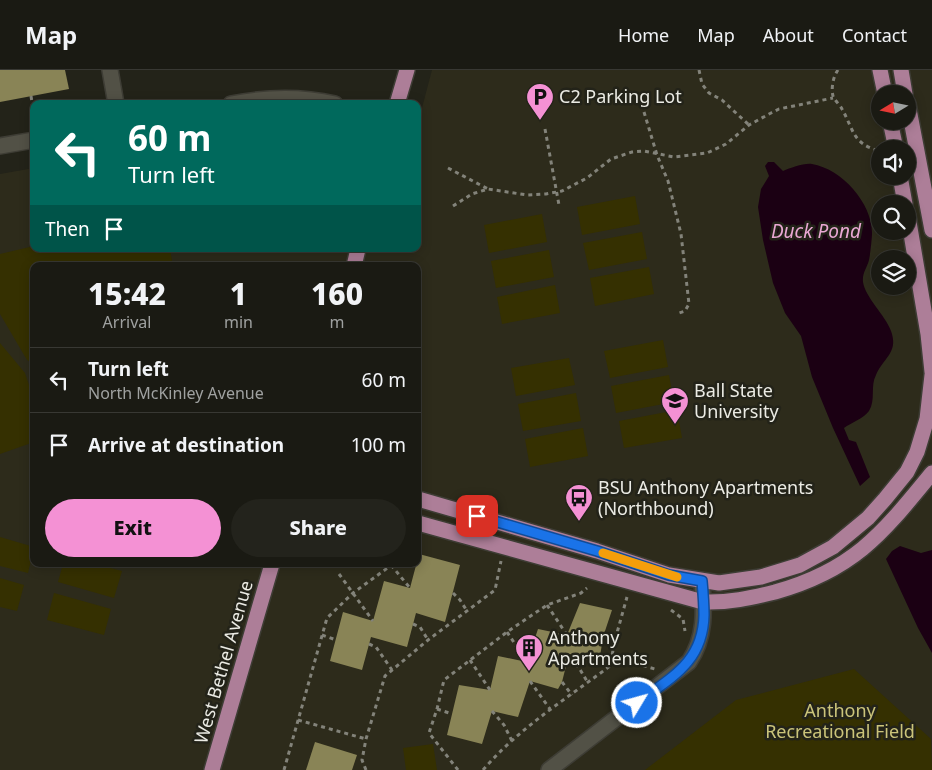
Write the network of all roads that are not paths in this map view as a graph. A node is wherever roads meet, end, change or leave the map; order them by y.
1 (110, 70) edge
2 (408, 70) edge
3 (880, 70) edge
4 (901, 70) edge
5 (883, 85) edge
6 (904, 85) edge
7 (115, 100) edge
8 (256, 100) edge
9 (312, 100) edge
10 (398, 100) edge
11 (913, 130) edge
12 (30, 141) edge
13 (0, 146) edge
14 (932, 230) edge
15 (912, 240) edge
16 (932, 373) edge
17 (928, 478) edge
18 (421, 500) edge
19 (421, 524) edge
20 (271, 567) edge
21 (702, 581) junction
22 (703, 602) junction
23 (212, 770) edge
24 (549, 770) edge

1 - 7 street
2 - 10 main road
3 - 5 main road
4 - 6 main road
8 - 9 street
11 - 14 main road
12 - 13 street
15 - 16 main road
16 - 21 main road
17 - 22 main road
18 - 21 main road
19 - 22 main road
20 - 23 main road, West Bethel Avenue
21 - 22 street
22 - 24 street

